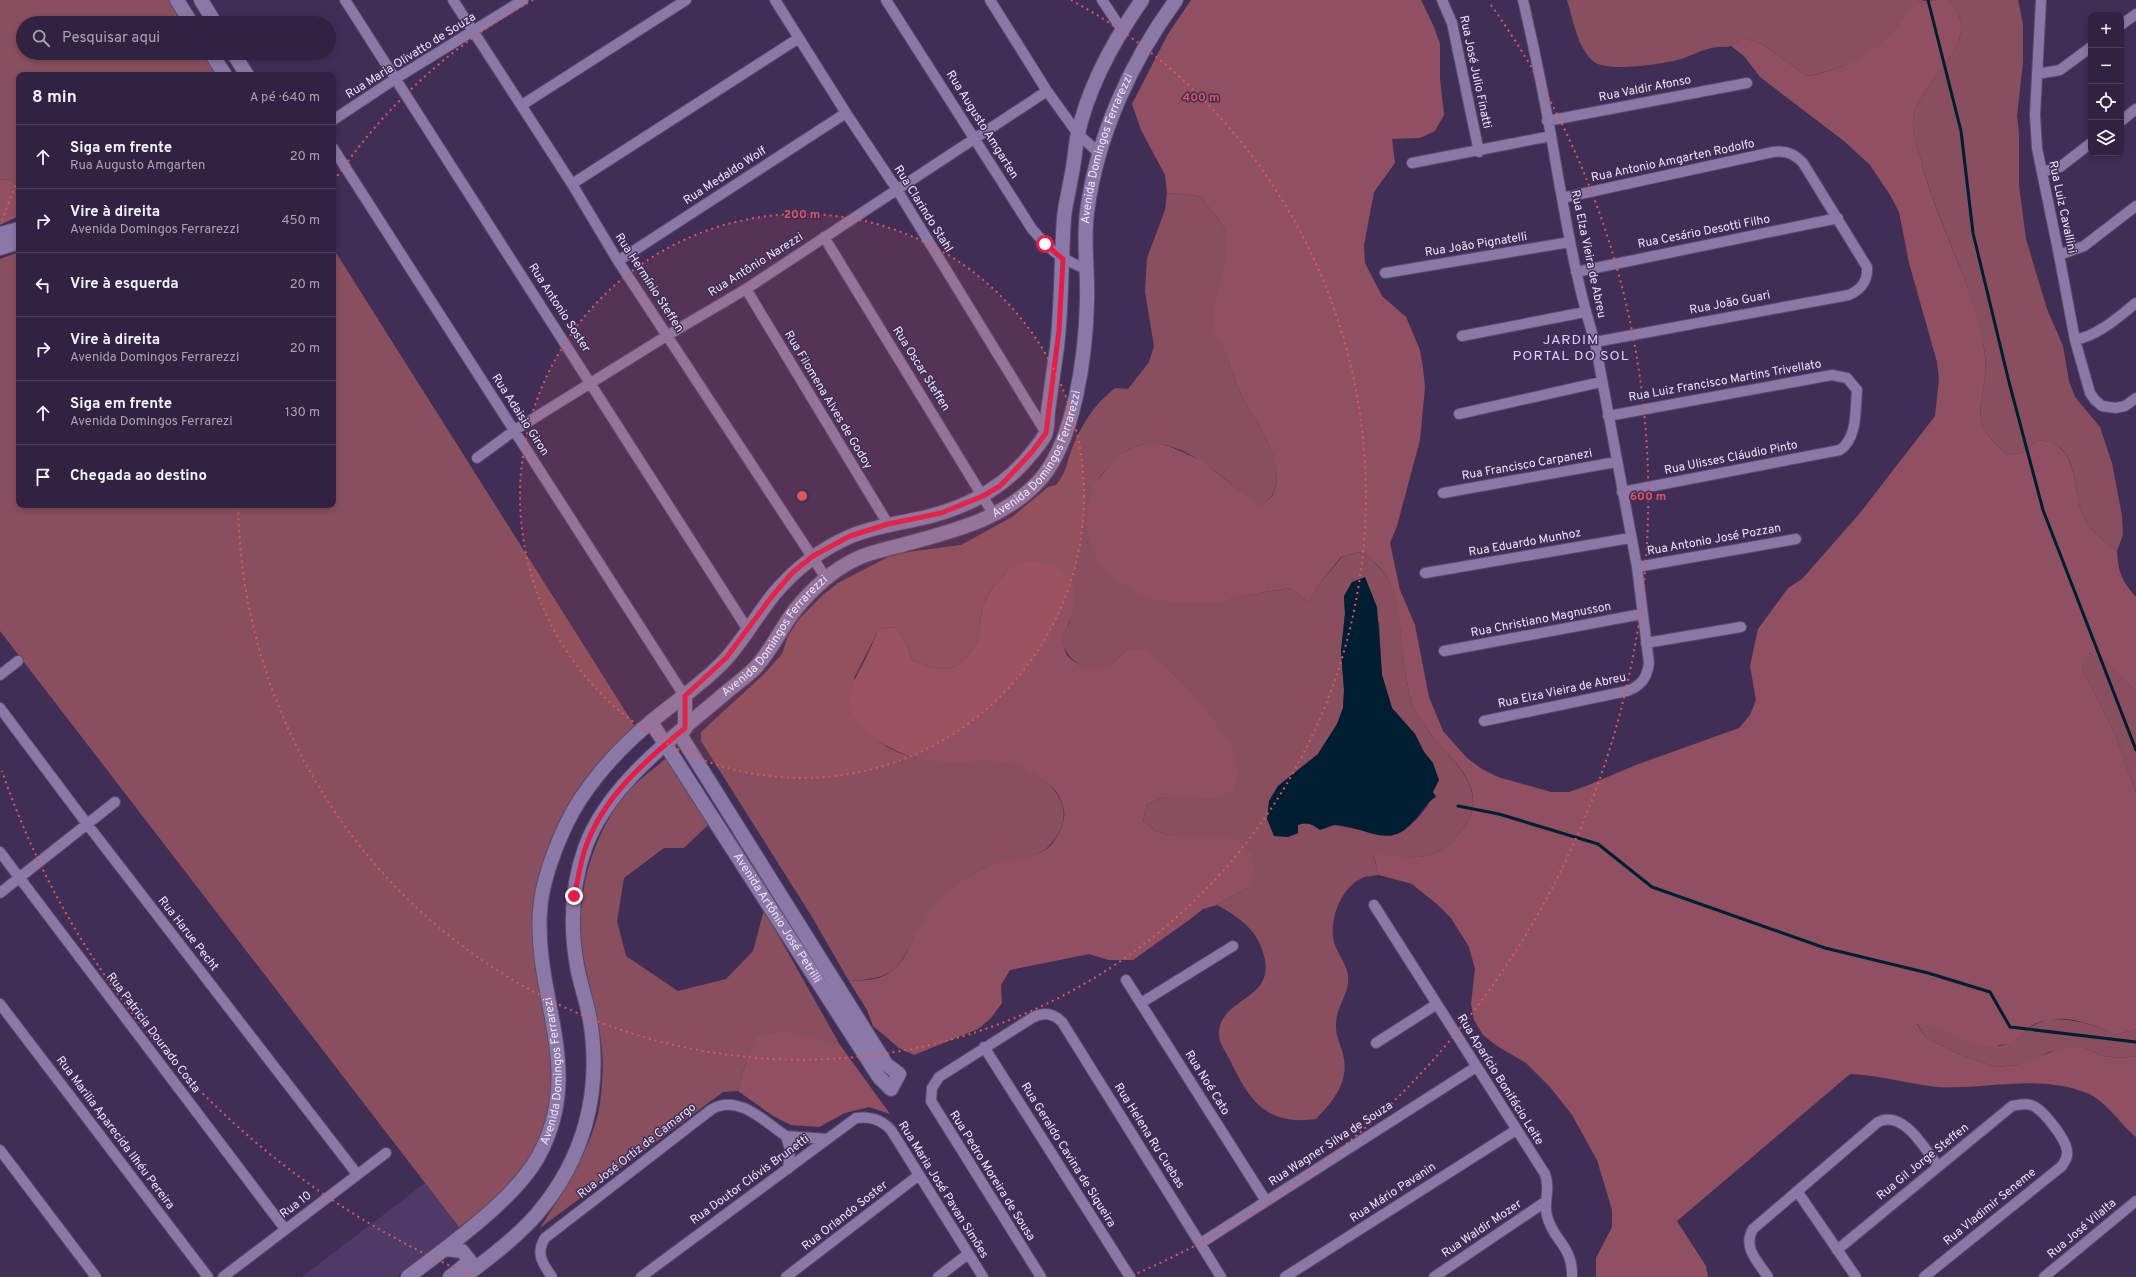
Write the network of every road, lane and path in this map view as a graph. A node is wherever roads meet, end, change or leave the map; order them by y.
1 (176, 0) edge
2 (201, 0) edge
3 (346, 0) edge
4 (453, 0) edge
5 (523, 0) edge
6 (686, 0) edge
7 (775, 0) edge
8 (886, 0) edge
9 (990, 0) edge
10 (1102, 0) edge
11 (1142, 0) edge
12 (1176, 0) edge
13 (1442, 0) edge
14 (1523, 0) edge
15 (2041, 0) edge
16 (2136, 14) edge
17 (186, 16) edge
18 (211, 16) edge
19 (2124, 23) edge
20 (1122, 30) junction
21 (474, 32) junction
22 (799, 38) junction
23 (2088, 50) edge
24 (215, 60) edge
25 (237, 60) edge
26 (223, 72) edge
27 (245, 72) edge
28 (2037, 74) junction
29 (395, 79) junction
30 (1747, 83) dead end
31 (1047, 90) junction
32 (522, 106) junction
33 (2136, 109) edge
34 (846, 113) junction
35 (336, 118) edge
36 (2124, 118) edge
37 (1548, 121) junction
38 (1078, 134) junction
39 (1551, 136) junction
40 (976, 138) junction
41 (2088, 145) edge
42 (1479, 152) junction
43 (336, 153) edge
44 (1100, 154) junction
45 (1412, 163) dead end
46 (2042, 172) junction
47 (572, 184) junction
48 (896, 188) junction
49 (1562, 198) junction
50 (2136, 206) edge
51 (1838, 218) junction
52 (16, 230) edge
53 (0, 234) edge
54 (824, 237) junction
55 (1570, 242) junction
56 (16, 243) edge
57 (0, 248) edge
58 (2059, 255) junction
59 (1063, 259) junction
60 (618, 261) junction
61 (1086, 269) junction
62 (1576, 272) junction
63 (1385, 273) dead end
64 (746, 289) junction
65 (2136, 303) edge
66 (1585, 312) junction
67 (668, 334) junction
68 (1462, 336) dead end
69 (2075, 340) junction
70 (1594, 342) junction
71 (1601, 382) junction
72 (592, 383) junction
73 (2136, 398) edge
74 (1459, 414) dead end
75 (1608, 416) junction
76 (515, 430) junction
77 (1046, 433) junction
78 (1844, 447) joint
79 (477, 458) dead end
80 (1616, 462) junction
81 (1622, 492) junction
82 (1443, 493) dead end
83 (983, 496) junction
84 (994, 515) junction
85 (888, 524) junction
86 (1630, 538) junction
87 (1796, 538) dead end
88 (813, 556) junction
89 (1637, 567) junction
90 (1425, 573) dead end
91 (826, 578) junction
92 (1642, 614) junction
93 (1741, 627) dead end
94 (748, 630) junction
95 (1646, 644) junction
96 (1444, 651) dead end
97 (18, 661) dead end
98 (0, 675) edge
99 (685, 696) junction
100 (0, 708) edge
101 (1484, 721) dead end
102 (651, 722) junction
103 (682, 731) junction
104 (666, 744) junction
105 (115, 802) dead end
106 (87, 824) junction
107 (0, 852) edge
108 (19, 878) junction
109 (0, 893) edge
110 (1374, 905) dead end
111 (1233, 946) dead end
112 (1126, 980) dead end
113 (1141, 1003) junction
114 (0, 1004) edge
115 (1436, 1004) junction
116 (1376, 1043) dead end
117 (984, 1047) junction
118 (1476, 1067) junction
119 (2029, 1104) joint
120 (879, 1120) joint
121 (1516, 1130) junction
122 (786, 1136) junction
123 (827, 1139) junction
124 (0, 1150) edge
125 (386, 1153) dead end
126 (1938, 1166) junction
127 (788, 1169) junction
128 (357, 1174) junction
129 (919, 1175) junction
130 (1797, 1191) junction
131 (1266, 1201) junction
132 (2136, 1201) edge
133 (1545, 1202) junction
134 (286, 1229) junction
135 (1201, 1243) junction
136 (445, 1249) junction
137 (1837, 1250) junction
138 (968, 1254) junction
139 (473, 1265) junction
140 (96, 1277) edge
141 (208, 1277) edge
142 (223, 1277) edge
143 (408, 1277) edge
144 (450, 1277) edge
145 (464, 1277) edge
146 (552, 1277) edge
147 (641, 1277) edge
148 (786, 1277) edge
149 (938, 1277) edge
150 (982, 1277) edge
151 (1041, 1277) edge
152 (1130, 1277) edge
153 (1221, 1277) edge
154 (1285, 1277) edge
155 (1434, 1277) edge
156 (1572, 1277) edge
157 (1768, 1277) edge
158 (1856, 1277) edge
159 (1924, 1277) edge
160 (2044, 1277) edge

1 - 17 main road
2 - 18 main road
3 - 29 street, Rua Antonio Soster
4 - 21 street, Rua Hermínio Steffen
5 - 21 street, Rua Maria Olivatto de Souza
6 - 32 street
7 - 22 street, Rua Clarindo Stahl
8 - 40 street, Rua Augusto Amgarten
9 - 31 street
10 - 20 street
11 - 20 main road, Avenida Domingos Ferrarezzi
12 - 44 main road, Avenida Domingos Ferrarezzi
13 - 42 street, Rua José Julio Finatti
14 - 37 street, Rua Elza Vieira de Abreu
15 - 28 street, Rua Luiz Cavallini
16 - 19 street
20 - 38 main road, Avenida Domingos Ferrarezzi
21 - 29 street, Rua Maria Olivatto de Souza
21 - 32 street, Rua Hermínio Steffen
22 - 34 street, Rua Clarindo Stahl
22 - 47 street
23 - 28 street
24 - 26 main road
25 - 27 main road
28 - 46 street, Rua Luiz Cavallini
29 - 35 street, Rua Maria Olivatto de Souza
29 - 72 street, Rua Antonio Soster
30 - 37 street, Rua Valdir Afonso
31 - 38 street
31 - 40 street, Rua Antônio Narezzi
32 - 47 street, Rua Hermínio Steffen
33 - 36 street
34 - 48 street, Rua Clarindo Stahl
34 - 60 street, Rua Medaldo Wolf
37 - 39 street, Rua Elza Vieira de Abreu
38 - 44 street
38 - 59 main road, Avenida Domingos Ferrarezzi
39 - 42 street
39 - 49 street, Rua Elza Vieira de Abreu
40 - 48 street, Rua Antônio Narezzi
40 - 59 street, Rua Augusto Amgarten
41 - 46 street
42 - 45 street
43 - 76 street, Rua Adaisio Giron
44 - 61 main road, Avenida Domingos Ferrarezzi
46 - 58 street, Rua Luiz Cavallini
47 - 60 street, Rua Hermínio Steffen
48 - 54 street, Rua Antônio Narezzi
48 - 77 street, Rua Clarindo Stahl
49 - 51 street, Rua Antonio Amgarten Rodolfo
49 - 55 street, Rua Elza Vieira de Abreu
50 - 58 street
51 - 62 street, Rua Cesário Desotti Filho
51 - 70 street, Rua João Guari
52 - 53 main road
54 - 64 street, Rua Antônio Narezzi
54 - 83 street, Rua Oscar Steffen
55 - 62 street, Rua Elza Vieira de Abreu
55 - 63 street, Rua João Pignatelli
56 - 57 main road
58 - 69 street, Rua Luiz Cavallini
59 - 61 street, Rua Augusto Amgarten
59 - 77 main road, Avenida Domingos Ferrarezzi
60 - 67 street, Rua Hermínio Steffen
61 - 84 main road, Avenida Domingos Ferrarezzi
62 - 66 street, Rua Elza Vieira de Abreu
64 - 67 street, Rua Antônio Narezzi
64 - 85 street, Rua Filomena Alves de Godoy
65 - 69 street
66 - 68 street
66 - 70 street, Rua Elza Vieira de Abreu
67 - 72 street, Rua Antônio Narezzi
67 - 88 street, Rua Hermínio Steffen
69 - 73 street, Rua Luiz Cavallini
70 - 71 street, Rua Elza Vieira de Abreu
71 - 74 street
71 - 75 street, Rua Elza Vieira de Abreu
72 - 76 street, Rua Antônio Narezzi
72 - 94 street, Rua Antonio Soster
75 - 78 street, Rua Luiz Francisco Martins Trivellato
75 - 80 street, Rua Elza Vieira de Abreu
76 - 79 street, Rua Antônio Narezzi
76 - 99 street, Rua Adaisio Giron
77 - 83 main road, Avenida Domingos Ferrarezzi
78 - 81 street, Rua Ulisses Cláudio Pinto
80 - 81 street, Rua Elza Vieira de Abreu
80 - 82 street, Rua Francisco Carpanezi
81 - 86 street, Rua Elza Vieira de Abreu
83 - 84 street, Rua Oscar Steffen
83 - 85 main road, Avenida Domingos Ferrarezzi
84 - 91 main road, Avenida Domingos Ferrarezzi
85 - 88 main road, Avenida Domingos Ferrarezzi
86 - 89 street, Rua Elza Vieira de Abreu
86 - 90 street, Rua Eduardo Munhoz
87 - 89 street, Rua Antonio José Pozzan
88 - 91 street, Rua Hermínio Steffen
88 - 94 main road, Avenida Domingos Ferrarezzi
89 - 92 street, Rua Elza Vieira de Abreu
91 - 103 main road, Avenida Domingos Ferrarezzi
92 - 95 street, Rua Elza Vieira de Abreu
92 - 96 street, Rua Christiano Magnusson
93 - 95 street
94 - 99 main road, Avenida Domingos Ferrarezzi
95 - 101 street, Rua Elza Vieira de Abreu
97 - 98 street
99 - 102 main road, Avenida Domingos Ferrarezzi
99 - 103 main road
100 - 106 street, Rua Harue Pecht
102 - 104 main road, Avenida Artônio José Petrilli
102 - 136 main road, Avenida Domingos Ferrarezi
103 - 104 main road, Avenida Domingos Ferrarezzi
103 - 104 main road, Avenida Artônio José Petrilli
104 - 139 main road
105 - 106 street
106 - 108 street
106 - 128 street, Rua Harue Pecht
107 - 108 street, Rua Patricia Dourado Costa
108 - 109 street
108 - 134 street, Rua Patricia Dourado Costa
110 - 115 street, Rua Aparício Bonifácio Leite
111 - 113 street
112 - 113 street, Rua Noé Cato
113 - 131 street, Rua Noé Cato
114 - 141 street, Rua Marilia Aparecida Ilhéu Pereira
115 - 116 street
115 - 118 street, Rua Aparício Bonifácio Leite
117 - 135 street, Rua Helena Ru Cuebas
117 - 151 street, Rua Pedro Moreira de Sousa
117 - 152 street, Rua Geraldo Cavina de Siqueira
118 - 121 street, Rua Aparício Bonifácio Leite
118 - 131 street, Rua Wagner Silva de Souza
119 - 126 street, Rua Gil Jorge Steffen
119 - 159 street, Rua Vladimir Seneme
120 - 123 street, Rua Doutor Clóvis Brunetti
120 - 129 street, Rua Maria José Pavan Simões
121 - 133 street, Rua Aparício Bonifácio Leite
121 - 154 street, Rua Mário Pavanin
122 - 123 street, Rua José Ortiz de Camargo
122 - 127 street
122 - 146 street, Rua José Ortiz de Camargo
123 - 127 street, Rua Doutor Clóvis Brunetti
124 - 140 street
125 - 128 street, Rua 10
126 - 130 street
126 - 137 street, Rua Gil Jorge Steffen
127 - 147 street, Rua Doutor Clóvis Brunetti
128 - 134 street, Rua 10
129 - 138 street, Rua Maria José Pavan Simões
129 - 148 street, Rua Orlando Soster
130 - 137 street
130 - 157 street
131 - 135 street, Rua Wagner Silva de Souza
132 - 160 street, Rua José Vilalta
133 - 155 street, Rua Waldir Mozer
133 - 156 street, Rua Aparício Bonifácio Leite
134 - 142 street, Rua 10
135 - 153 street, Rua Helena Ru Cuebas
136 - 139 main road
136 - 143 main road, Avenida Domingos Ferrarezi
137 - 158 street
138 - 149 street
138 - 150 street, Rua Maria José Pavan Simões
139 - 144 main road
139 - 145 main road

